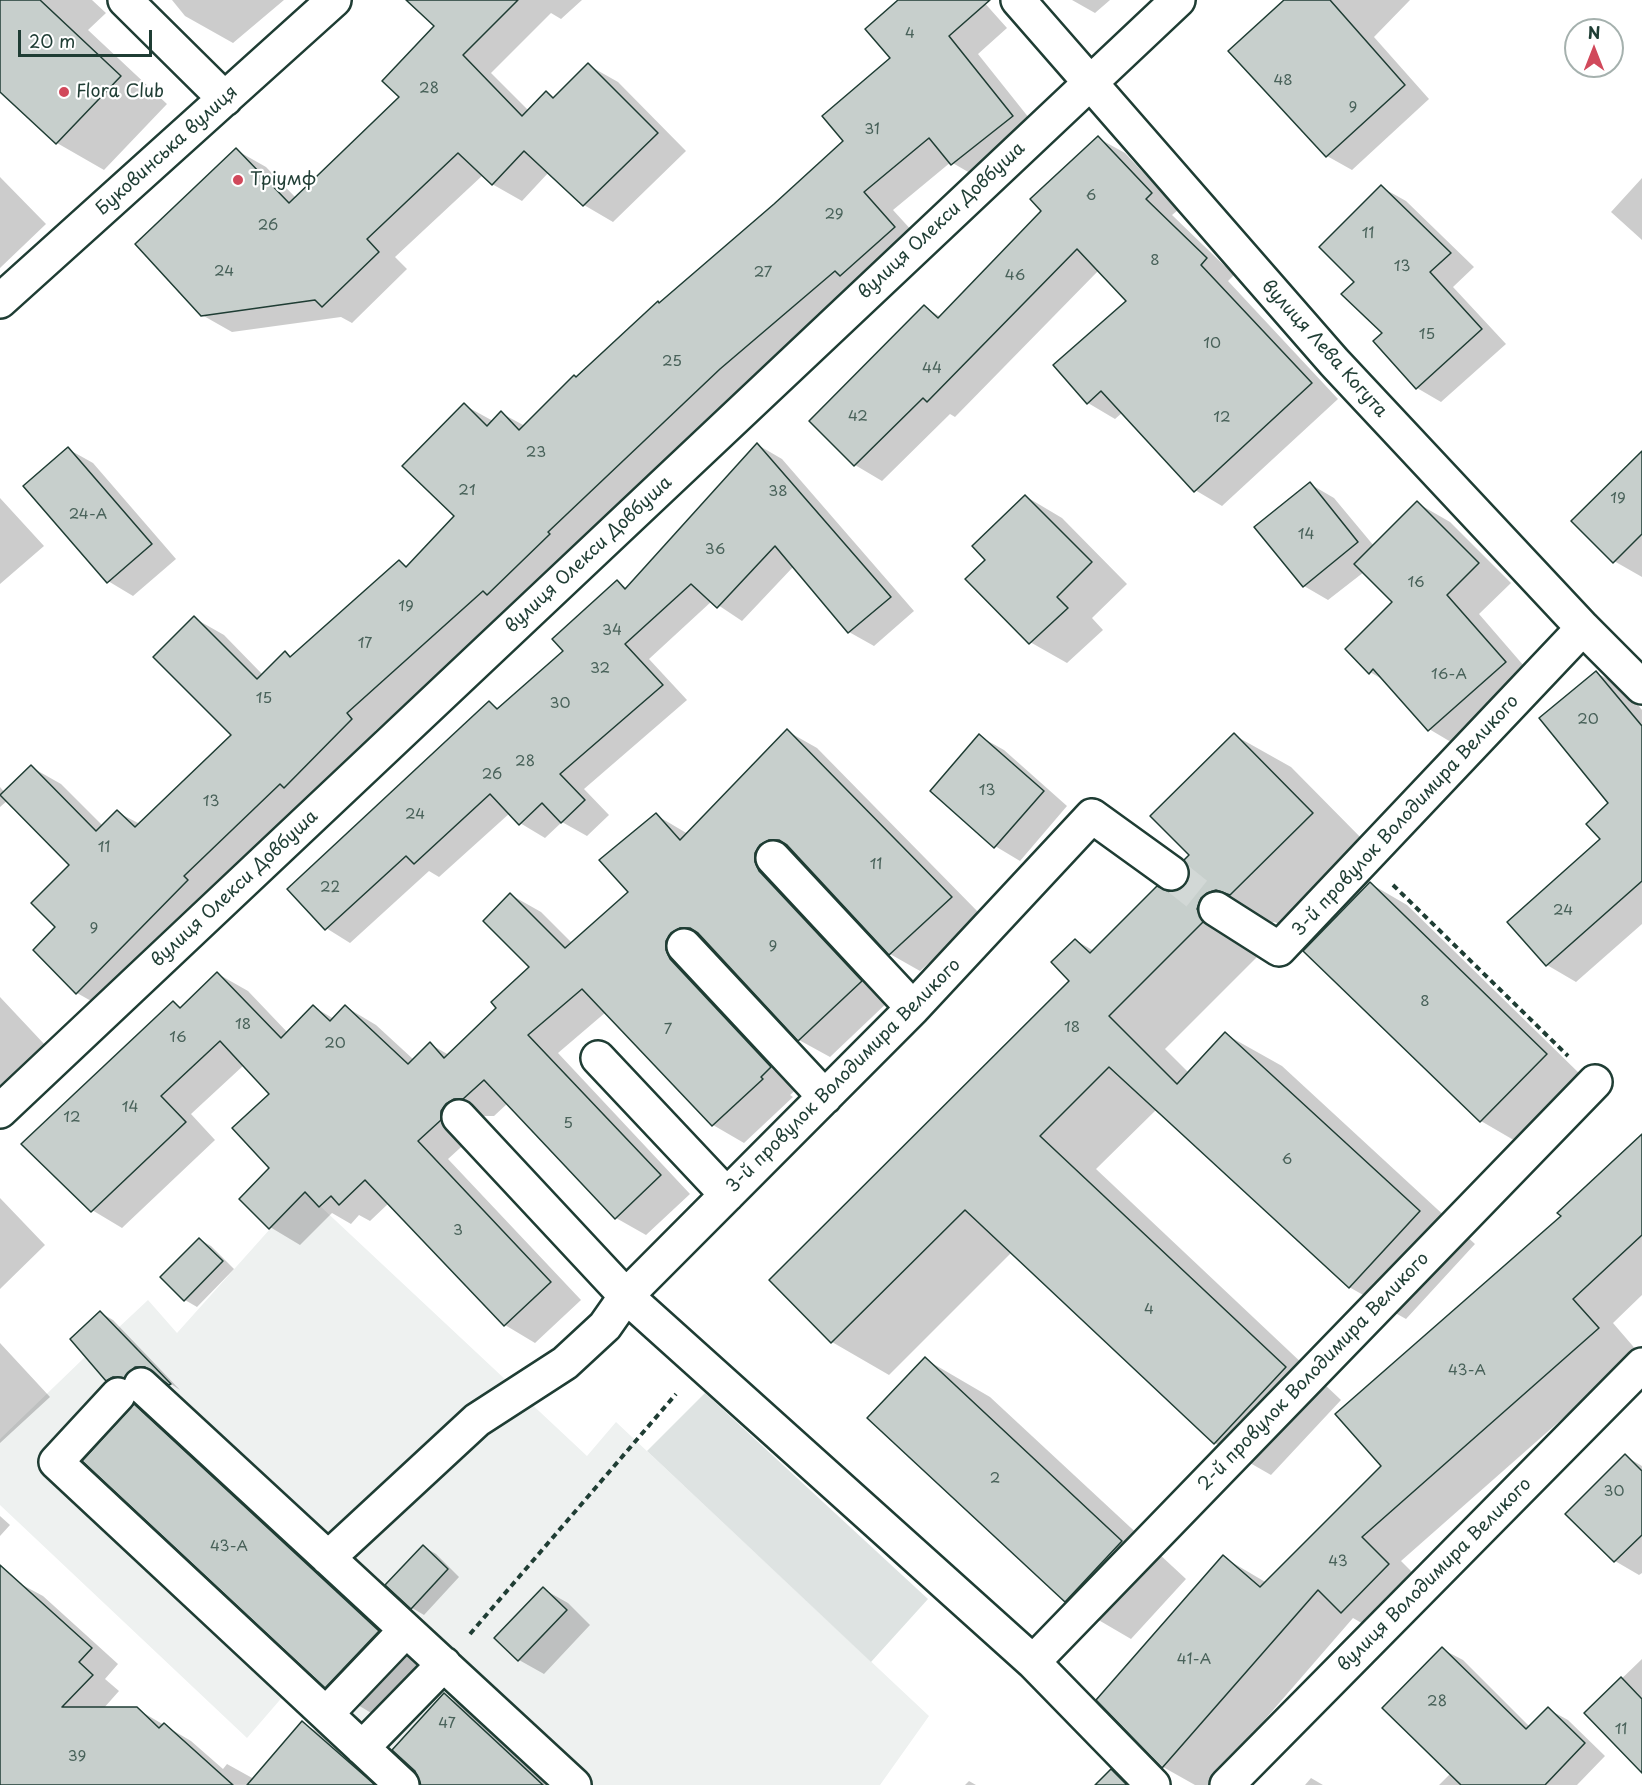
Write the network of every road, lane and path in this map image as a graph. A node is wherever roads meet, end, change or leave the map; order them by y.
1 (125, 0) edge
2 (334, 0) edge
3 (1018, 0) edge
4 (1178, 0) edge
5 (1089, 82) junction
6 (225, 99) junction
7 (0, 301) edge
8 (1583, 628) junction
9 (1642, 687) edge
10 (773, 858) dead end
11 (1366, 859) junction
12 (1171, 873) tunnel mouth
13 (1216, 909) tunnel mouth
14 (684, 946) dead end
15 (913, 1008) junction
16 (598, 1058) dead end
17 (1595, 1082) joint
18 (825, 1097) junction
19 (0, 1111) edge
20 (459, 1117) dead end
21 (727, 1195) junction
22 (626, 1296) junction
23 (703, 1365) junction
24 (1642, 1365) edge
25 (328, 1558) junction
26 (406, 1630) junction
27 (1033, 1662) junction
28 (444, 1665) junction
29 (326, 1714) junction
30 (362, 1748) junction
31 (402, 1785) edge
32 (574, 1785) edge
33 (1153, 1785) edge
34 (1227, 1785) edge

1 - 6 street
2 - 6 street, Буковинська вулиця
3 - 5 street, вулиця Лева Когута
4 - 5 street, вулиця Олекси Довбуша
5 - 8 street, вулиця Лева Когута
5 - 19 street, вулиця Олекси Довбуша
6 - 7 street, Буковинська вулиця
8 - 9 street, вулиця Лева Когута
8 - 11 street, 3-й провулок Володимира Великого
10 - 15 street
11 - 13 street, 3-й провулок Володимира Великого
11 - 17 path
12 - 15 street, 3-й провулок Володимира Великого
14 - 18 street
15 - 18 street, 3-й провулок Володимира Великого
16 - 21 street
17 - 27 street, 2-й провулок Володимира Великого
18 - 21 street, 3-й провулок Володимира Великого
20 - 22 street
21 - 22 street, 3-й провулок Володимира Великого
22 - 23 street
22 - 25 street, 3-й провулок Володимира Великого
23 - 27 street
23 - 28 path
24 - 34 street, вулиця Володимира Великого
25 - 26 street
25 - 29 street
26 - 28 street
26 - 29 street
27 - 33 street
28 - 30 street
28 - 32 street
29 - 30 street
30 - 31 street

